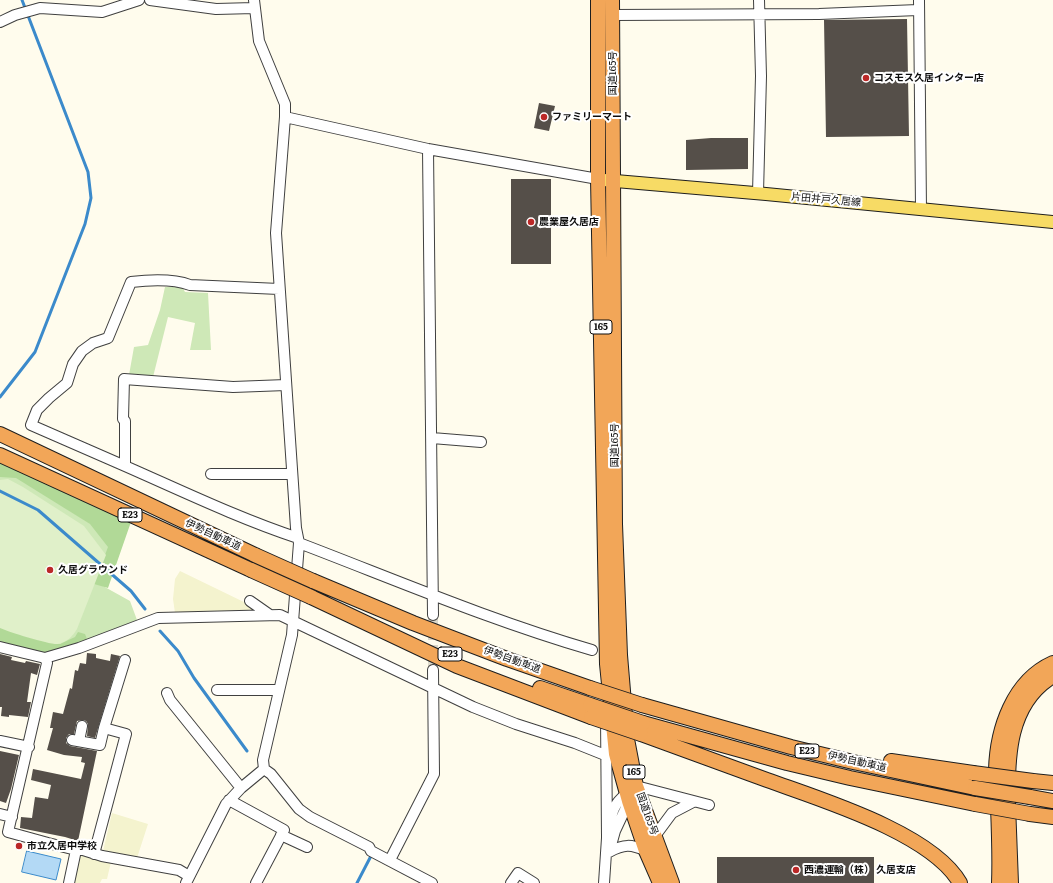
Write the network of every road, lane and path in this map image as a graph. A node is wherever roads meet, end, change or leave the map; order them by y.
1 (139, 0) edge
2 (150, 0) edge
3 (598, 0) edge
4 (612, 0) edge
5 (759, 0) edge
6 (38, 4) edge
7 (254, 4) edge
8 (919, 5) edge
9 (759, 14) junction
10 (613, 15) junction
11 (0, 22) edge
12 (285, 117) junction
13 (428, 149) junction
14 (598, 179) junction
15 (613, 181) junction
16 (758, 193) junction
17 (921, 209) junction
18 (1053, 222) edge
19 (279, 289) junction
20 (286, 385) junction
21 (0, 434) edge
22 (432, 438) junction
23 (481, 442) dead end
24 (4, 457) edge
25 (126, 466) junction
26 (211, 474) dead end
27 (292, 474) junction
28 (298, 540) junction
29 (431, 594) junction
30 (250, 601) dead end
31 (270, 615) junction
32 (432, 615) tunnel mouth
33 (293, 621) junction
34 (0, 648) edge
35 (592, 650) dead end
36 (45, 658) junction
37 (125, 660) dead end
38 (1053, 663) edge
39 (607, 664) junction
40 (433, 670) tunnel mouth
41 (1053, 676) edge
42 (433, 689) junction
43 (216, 690) dead end
44 (279, 690) junction
45 (167, 693) dead end
46 (82, 726) dead end
47 (104, 728) junction
48 (642, 728) junction
49 (0, 741) edge
50 (29, 747) junction
51 (791, 747) junction
52 (605, 756) junction
53 (264, 768) junction
54 (1053, 783) edge
55 (241, 788) junction
56 (631, 794) junction
57 (230, 800) junction
58 (1053, 801) edge
59 (693, 802) junction
60 (709, 805) dead end
61 (0, 814) edge
62 (12, 817) junction
63 (1053, 817) edge
64 (281, 835) junction
65 (655, 836) junction
66 (606, 838) junction
67 (308, 848) dead end
68 (76, 850) junction
69 (646, 851) junction
70 (609, 852) junction
71 (94, 854) junction
72 (390, 860) junction
73 (187, 879) edge
74 (425, 881) edge
75 (69, 883) edge
76 (256, 883) edge
77 (511, 883) edge
78 (534, 883) edge
79 (605, 883) edge
80 (660, 883) edge
81 (672, 883) edge
82 (960, 883) edge
83 (1000, 883) edge
84 (1011, 883) edge

1 - 6 street
2 - 7 street
3 - 14 highway, 国道165号 / 165
4 - 10 highway, 国道165号 / 165
5 - 9 street
6 - 11 street
7 - 12 street
8 - 9 street
8 - 17 street
9 - 10 street
9 - 16 street
10 - 15 highway, 国道165号 / 165
12 - 13 street
12 - 19 street
13 - 14 street
13 - 22 street
14 - 15 main road, 片田井戸久居線
14 - 39 highway, 国道165号 / 165
15 - 16 main road, 片田井戸久居線
15 - 56 highway, 国道165号 / 165
16 - 17 main road, 片田井戸久居線
17 - 18 main road, 片田井戸久居線
19 - 20 street
19 - 25 street
20 - 25 street
20 - 27 street
21 - 51 highway, 伊勢自動車道 / E23, bridge
22 - 23 street
22 - 29 street
24 - 48 highway, 伊勢自動車道 / E23, bridge
25 - 28 street
26 - 27 street
27 - 28 street
28 - 29 street
28 - 33 street
29 - 32 street
29 - 35 street
30 - 31 street
31 - 33 street
31 - 36 street
33 - 42 street
33 - 44 street
34 - 36 street
36 - 50 street
37 - 47 street
38 - 83 highway
39 - 52 street
39 - 56 highway, 国道165号 / 165
40 - 42 street
41 - 84 highway
42 - 52 street
42 - 72 street
43 - 44 street
44 - 53 street
45 - 55 street
46 - 47 street
47 - 71 street
48 - 63 highway, 伊勢自動車道 / E23, bridge
48 - 82 highway
49 - 50 street
50 - 62 street
51 - 54 highway, bridge
51 - 58 highway, 伊勢自動車道 / E23, bridge
52 - 66 street
53 - 55 street
53 - 72 street
55 - 57 street
56 - 59 street
56 - 65 highway, 国道165号 / 165
56 - 66 street
56 - 69 highway, 国道165号 / 165
56 - 70 street
57 - 64 street
57 - 73 street
59 - 60 street
59 - 65 street
61 - 62 street
62 - 68 street
64 - 67 street
64 - 76 street
65 - 81 highway, 国道165号 / 165
66 - 79 street
68 - 71 street
68 - 75 street
69 - 70 street
69 - 80 highway, 国道165号 / 165
70 - 79 street
71 - 73 street
72 - 74 street
77 - 78 street

